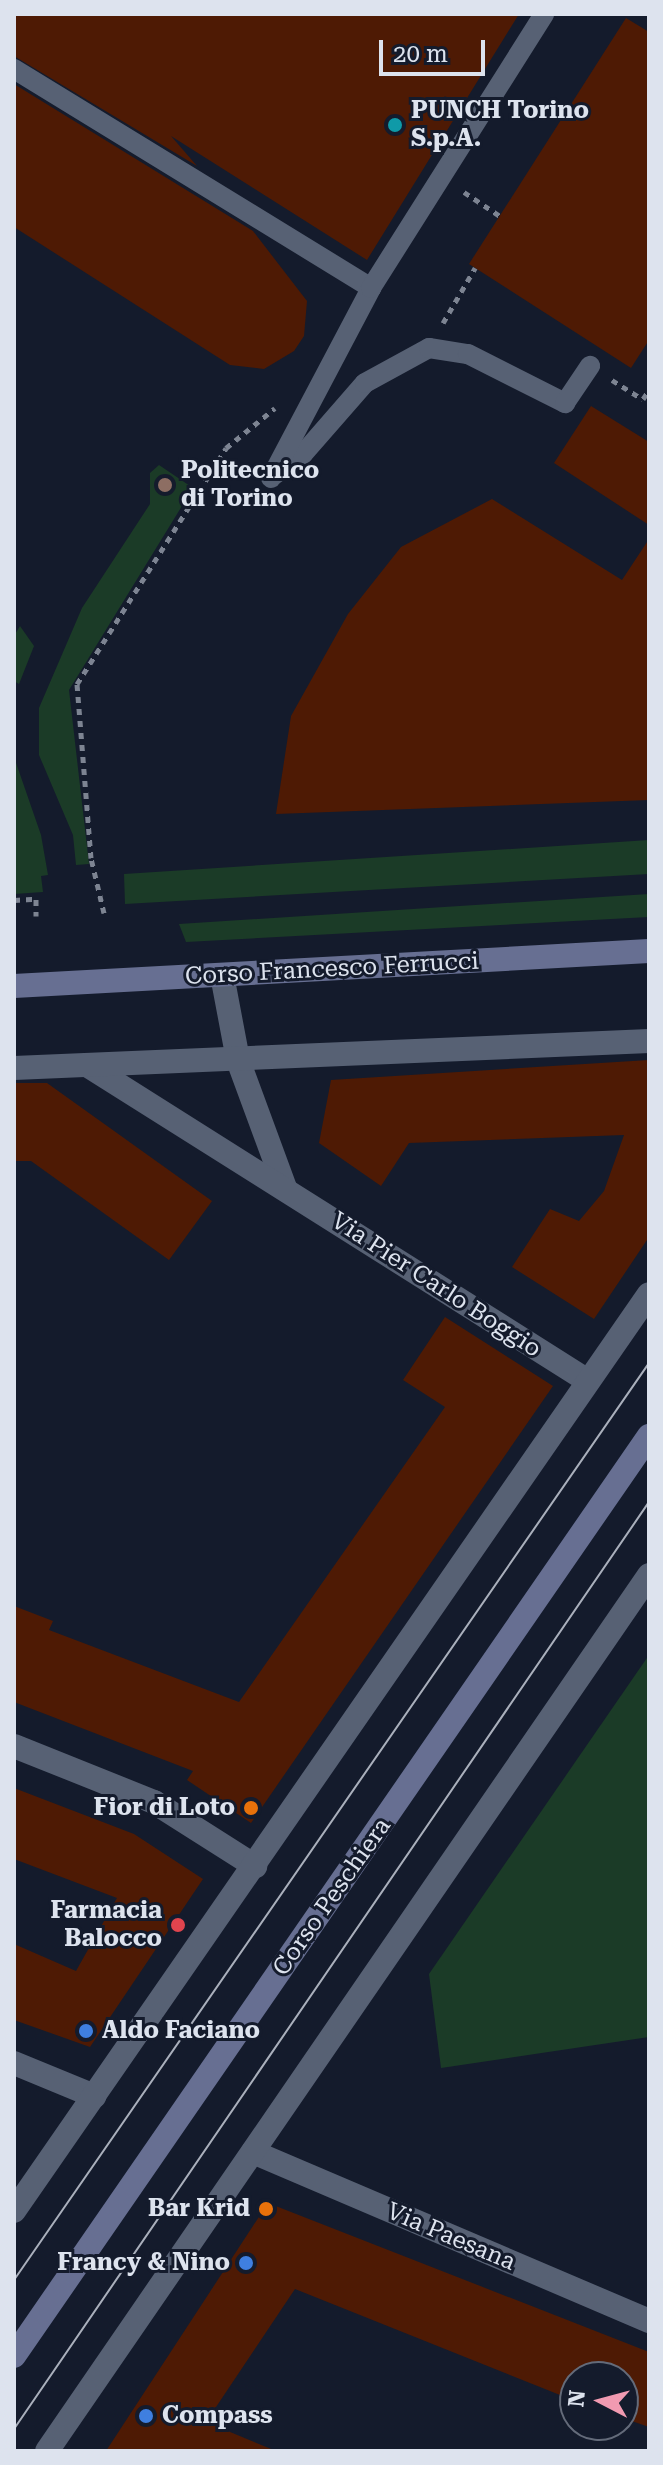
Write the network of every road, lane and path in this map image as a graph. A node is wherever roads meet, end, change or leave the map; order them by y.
1 (544, 14) edge
2 (14, 69) edge
3 (453, 185) dead end
4 (500, 216) dead end
5 (475, 268) dead end
6 (371, 288) junction
7 (429, 348) junction
8 (590, 366) joint
9 (649, 390) edge
10 (281, 395) dead end
11 (14, 900) edge
12 (104, 913) dead end
13 (36, 916) dead end
14 (649, 951) edge
15 (222, 975) junction
16 (14, 986) edge
17 (649, 1041) edge
18 (238, 1060) junction
19 (87, 1065) junction
20 (14, 1068) edge
21 (285, 1188) junction
22 (649, 1294) edge
23 (588, 1381) junction
24 (649, 1436) edge
25 (649, 1575) edge
26 (14, 1746) edge
27 (255, 1866) junction
28 (14, 2063) edge
29 (94, 2096) junction
30 (253, 2152) junction
31 (14, 2211) edge
32 (649, 2321) edge
33 (14, 2356) edge
34 (47, 2451) edge

1 - 6 lane
2 - 6 lane
3 - 4 path
5 - 7 path
6 - 7 lane
7 - 8 lane
8 - 9 path
10 - 12 path
11 - 13 path
14 - 15 main road, Corso Francesco Ferrucci
15 - 16 main road, Corso Francesco Ferrucci
15 - 18 street
17 - 18 street
18 - 19 street
18 - 21 street
19 - 20 street
19 - 21 street, Via Pier Carlo Boggio
21 - 23 street, Via Pier Carlo Boggio
22 - 23 street
23 - 27 street
24 - 33 main road, Corso Peschiera
25 - 30 street
26 - 27 street
27 - 29 street
28 - 29 street
29 - 31 street
30 - 32 street, Via Paesana
30 - 34 street

